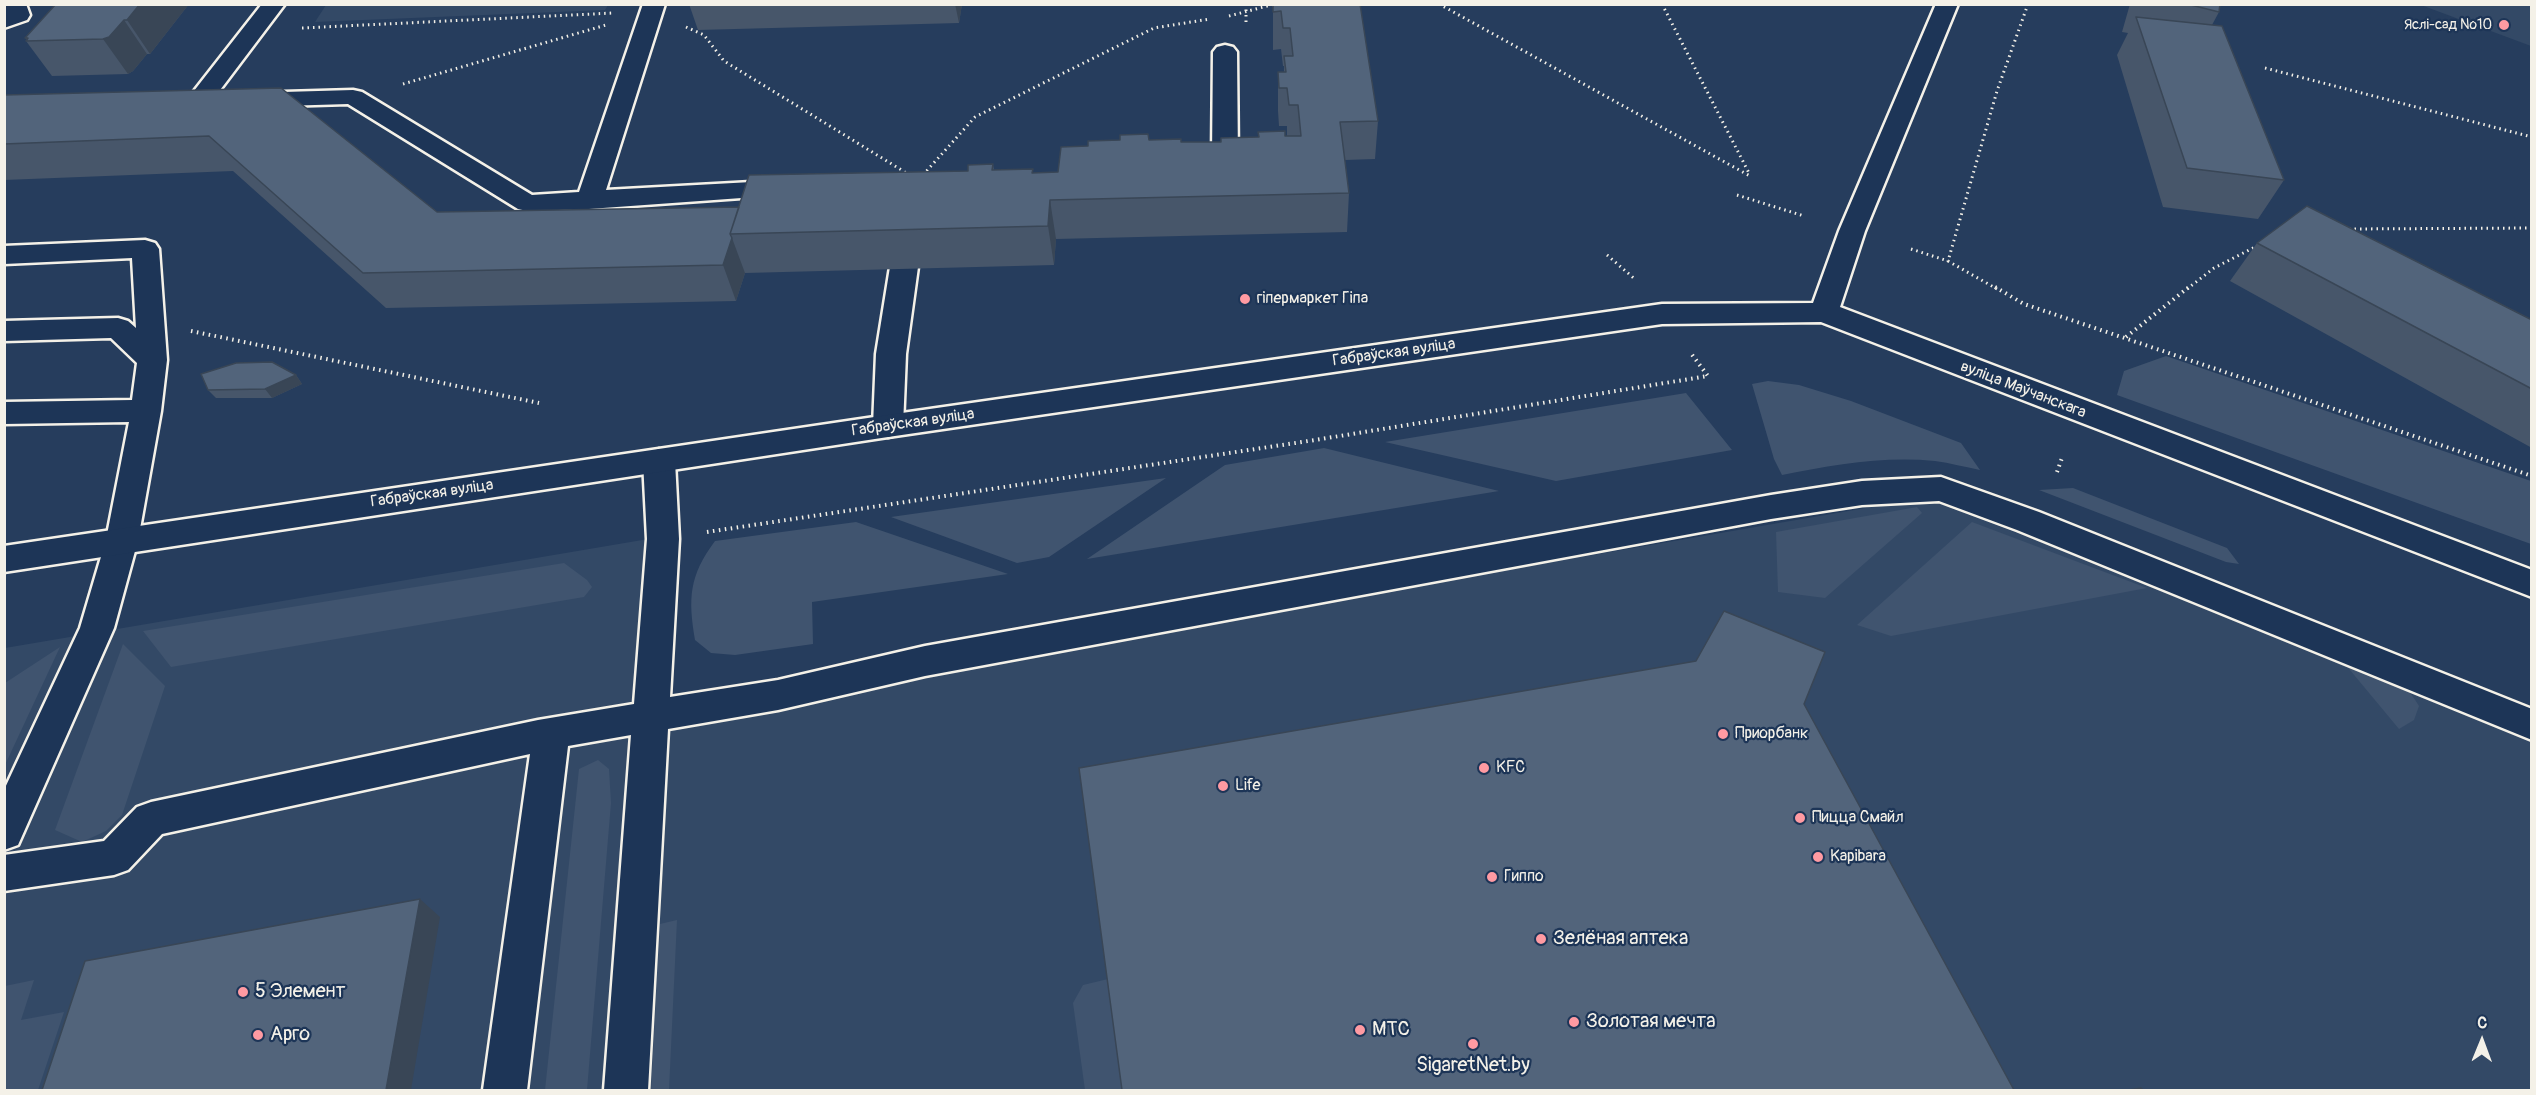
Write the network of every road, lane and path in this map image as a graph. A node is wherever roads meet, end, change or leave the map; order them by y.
1 (274, 4) edge
2 (1275, 4) edge
3 (1439, 4) edge
4 (1662, 4) edge
5 (1947, 4) edge
6 (2028, 4) edge
7 (652, 8) edge
8 (1223, 17) dead end
9 (1212, 19) dead end
10 (1225, 52) dead end
11 (2265, 68) dead end
12 (353, 97) junction
13 (2532, 137) edge
14 (1178, 166) edge
15 (918, 180) edge
16 (813, 187) edge
17 (1737, 195) dead end
18 (589, 201) junction
19 (1804, 216) dead end
20 (2532, 228) edge
21 (2341, 230) edge
22 (2262, 243) edge
23 (1911, 249) dead end
24 (4, 255) edge
25 (1607, 255) dead end
26 (1948, 261) junction
27 (904, 267) edge
28 (1642, 286) dead end
29 (1824, 312) junction
30 (149, 323) junction
31 (4, 331) edge
32 (2126, 337) junction
33 (1690, 352) dead end
34 (152, 360) junction
35 (539, 403) dead end
36 (146, 411) junction
37 (4, 413) edge
38 (888, 426) junction
39 (2062, 458) dead end
40 (659, 461) junction
41 (2057, 472) dead end
42 (2532, 476) edge
43 (663, 538) junction
44 (122, 540) junction
45 (4, 559) edge
46 (2532, 584) edge
47 (651, 716) junction
48 (2532, 725) edge
49 (551, 734) junction
50 (4, 832) edge
51 (4, 873) edge
52 (505, 1090) edge
53 (626, 1090) edge

1 - 12 main road
2 - 8 path
3 - 4 path
5 - 29 main road
6 - 26 path
7 - 12 path
7 - 18 main road
9 - 15 path
10 - 14 main road
11 - 13 path
12 - 18 main road
16 - 18 main road
17 - 19 path
20 - 21 path
22 - 32 path
23 - 26 path
24 - 30 main road
25 - 28 path
26 - 32 path
27 - 38 main road
29 - 38 main road, Габраўская вуліца
29 - 46 main road, вуліца Маўчанскага
30 - 34 main road
30 - 35 path
31 - 34 main road
32 - 42 path
33 - 43 path
34 - 36 main road
36 - 37 main road
36 - 44 main road
38 - 40 main road, Габраўская вуліца
39 - 41 path
40 - 43 main road
40 - 44 main road, Габраўская вуліца
43 - 47 main road
44 - 45 main road, Габраўская вуліца
44 - 50 main road
47 - 48 main road
47 - 49 main road
47 - 53 main road
49 - 51 main road
49 - 52 main road

